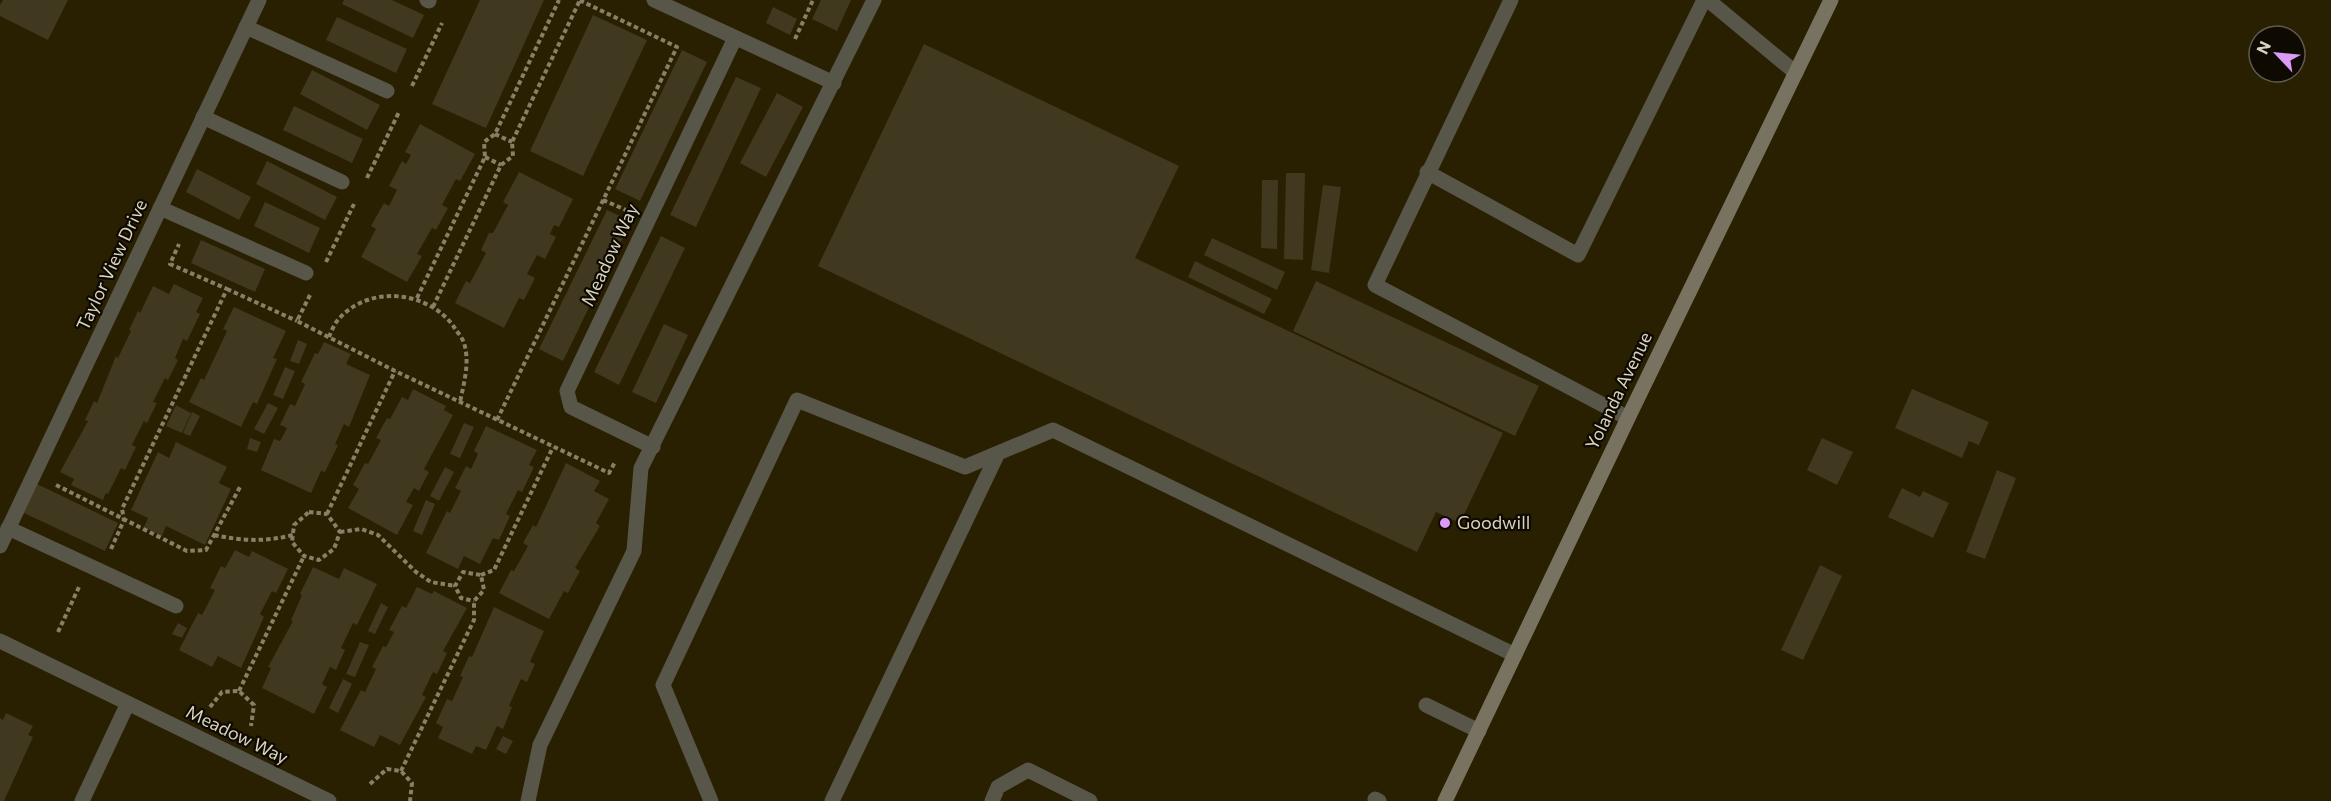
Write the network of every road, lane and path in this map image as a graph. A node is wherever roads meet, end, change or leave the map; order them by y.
1 (259, 0) edge
2 (559, 0) edge
3 (580, 0) edge
4 (654, 0) edge
5 (813, 0) edge
6 (874, 0) edge
7 (1510, 0) edge
8 (1706, 0) edge
9 (1831, 0) edge
10 (443, 22) dead end
11 (246, 27) junction
12 (735, 38) junction
13 (784, 61) junction
14 (1796, 73) junction
15 (834, 83) junction
16 (409, 91) dead end
17 (387, 92) dead end
18 (399, 111) dead end
19 (203, 117) junction
20 (495, 134) junction
21 (512, 142) junction
22 (485, 157) junction
23 (501, 165) junction
24 (1427, 172) junction
25 (365, 181) dead end
26 (342, 182) dead end
27 (356, 201) dead end
28 (160, 208) junction
29 (189, 221) junction
30 (322, 270) dead end
31 (306, 273) dead end
32 (227, 289) junction
33 (312, 290) dead end
34 (417, 298) junction
35 (433, 307) junction
36 (297, 321) junction
37 (329, 337) junction
38 (394, 371) junction
39 (460, 402) junction
40 (1628, 418) junction
41 (497, 420) junction
42 (629, 435) junction
43 (553, 447) junction
44 (652, 447) junction
45 (998, 453) junction
46 (240, 487) dead end
47 (59, 489) dead end
48 (327, 514) junction
49 (124, 520) junction
50 (8, 528) junction
51 (340, 532) junction
52 (214, 535) junction
53 (293, 535) junction
54 (0, 546) edge
55 (304, 556) junction
56 (481, 575) junction
57 (455, 586) junction
58 (474, 601) junction
59 (176, 606) dead end
60 (0, 641) edge
61 (1515, 655) junction
62 (239, 691) junction
63 (128, 703) junction
64 (1426, 705) dead end
65 (210, 706) dead end
66 (251, 726) dead end
67 (1479, 731) junction
68 (400, 771) junction
69 (369, 784) dead end
70 (995, 794) edge
71 (82, 801) edge
72 (329, 801) edge
73 (410, 801) edge
74 (528, 801) edge
75 (711, 801) edge
76 (832, 801) edge
77 (1090, 801) edge
78 (1445, 801) edge

1 - 11 street, Taylor View Drive
2 - 20 path
3 - 21 path
3 - 41 path
4 - 12 street
5 - 13 path
6 - 15 street
7 - 24 street
8 - 14 street
8 - 24 street
9 - 14 main road, Yolanda Avenue
10 - 16 path
11 - 17 street
11 - 19 street, Taylor View Drive
12 - 13 street
12 - 42 street, Meadow Way
13 - 15 street
14 - 40 main road, Yolanda Avenue
15 - 44 street
18 - 25 path
19 - 26 street
19 - 28 street, Taylor View Drive
20 - 21 path
20 - 22 path
21 - 23 path
22 - 23 path
22 - 34 path
23 - 35 path
24 - 40 street
27 - 30 path
28 - 29 street
28 - 50 street, Taylor View Drive
29 - 31 street
29 - 32 path
32 - 36 path
32 - 49 path
33 - 36 path
34 - 35 path
34 - 37 path
35 - 39 path
36 - 37 path
37 - 38 path
38 - 39 path
38 - 48 path
39 - 41 path
40 - 61 main road, Yolanda Avenue
41 - 43 path
42 - 43 path
42 - 44 street, Meadow Way
43 - 56 path
44 - 74 street
45 - 61 street
45 - 75 street
45 - 76 street
46 - 52 path
47 - 49 path
48 - 51 path
48 - 53 path
49 - 52 path
50 - 54 street, Taylor View Drive
50 - 59 street
51 - 55 path
51 - 57 path
52 - 53 path
53 - 55 path
55 - 62 path
56 - 57 path
56 - 58 path
57 - 58 path
58 - 68 path
60 - 63 street, Meadow Way
61 - 67 main road, Yolanda Avenue
62 - 65 path
62 - 66 path
63 - 71 street
63 - 72 street, Meadow Way
64 - 67 street
67 - 78 main road, Yolanda Avenue
68 - 69 path
68 - 73 path
70 - 77 street

